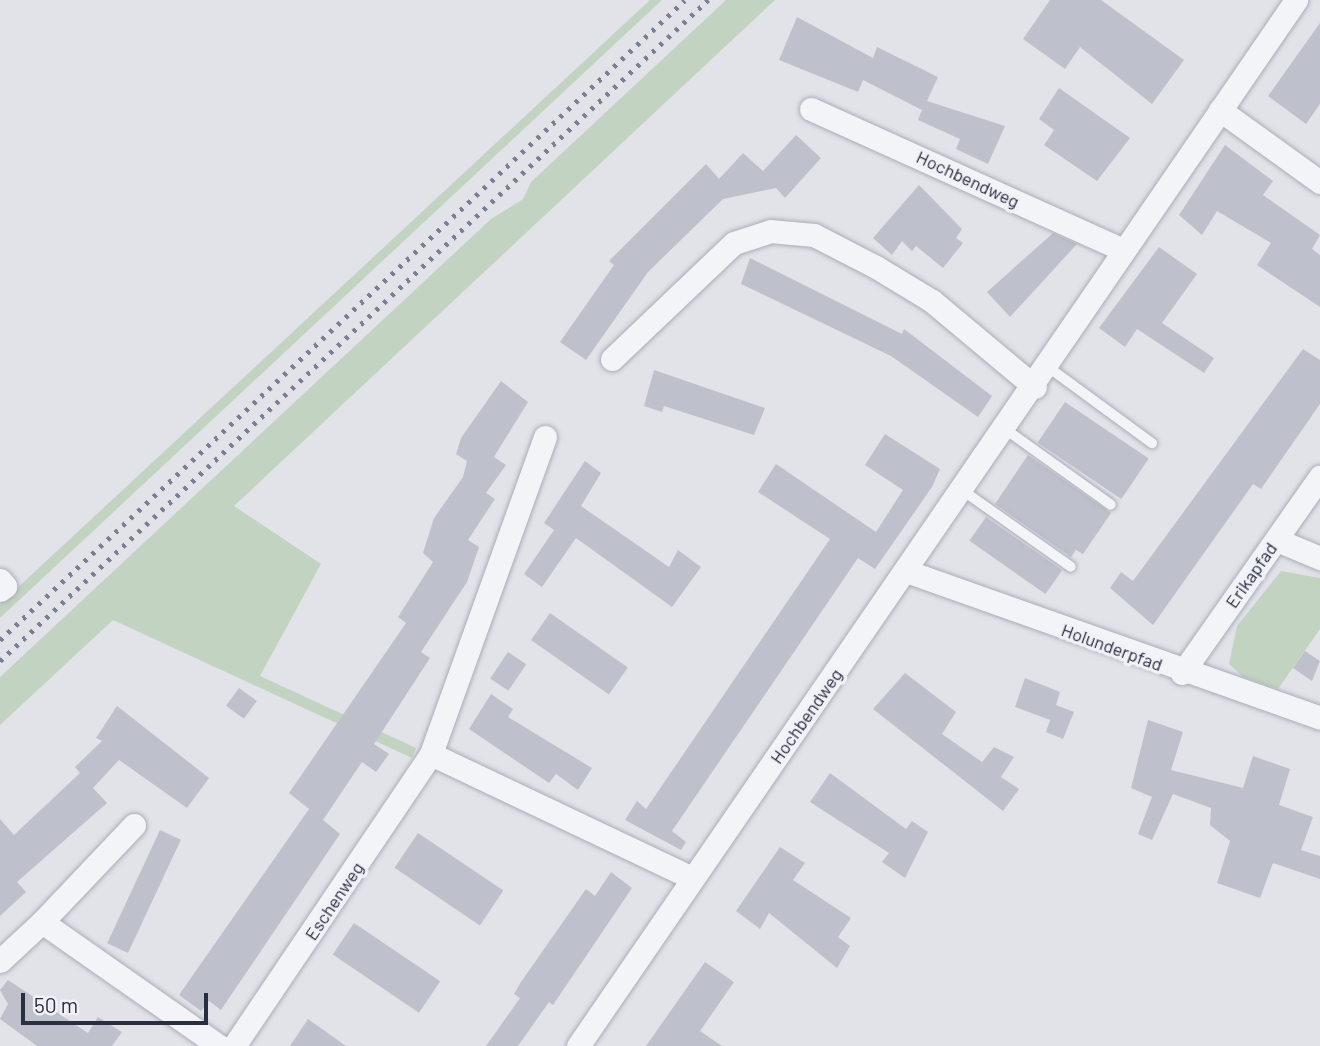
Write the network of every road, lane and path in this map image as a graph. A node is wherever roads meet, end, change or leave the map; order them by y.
1 (1296, 0) edge
2 (811, 108) dead end
3 (1220, 110) junction
4 (1320, 181) edge
5 (1124, 250) junction
6 (612, 359) dead end
7 (1048, 367) junction
8 (1035, 387) junction
9 (1005, 429) junction
10 (545, 437) dead end
11 (1152, 443) dead end
12 (1320, 477) edge
13 (962, 490) junction
14 (1111, 505) dead end
15 (1277, 540) junction
16 (1320, 558) edge
17 (1071, 567) dead end
18 (906, 571) junction
19 (1182, 673) junction
20 (1320, 718) edge
21 (431, 754) junction
22 (134, 825) dead end
23 (692, 878) junction
24 (42, 922) junction
25 (0, 961) edge
26 (219, 1046) edge
27 (234, 1046) edge
28 (578, 1046) edge

1 - 3 street, Hochbendweg
2 - 5 street, Hochbendweg
3 - 4 street
3 - 5 street, Hochbendweg
5 - 7 street, Hochbendweg
6 - 8 street
7 - 8 street, Hochbendweg
7 - 11 lane
8 - 9 street, Hochbendweg
9 - 13 street, Hochbendweg
9 - 14 lane
10 - 21 street, Eschenweg
12 - 15 street, Erikapfad
13 - 17 lane
13 - 18 street, Hochbendweg
15 - 16 street
15 - 19 street, Erikapfad
18 - 19 street, Holunderpfad
18 - 23 street, Hochbendweg
19 - 20 street, Holunderpfad
21 - 23 street
21 - 27 street, Eschenweg
22 - 24 street
23 - 28 street, Hochbendweg
24 - 25 street
24 - 26 street

